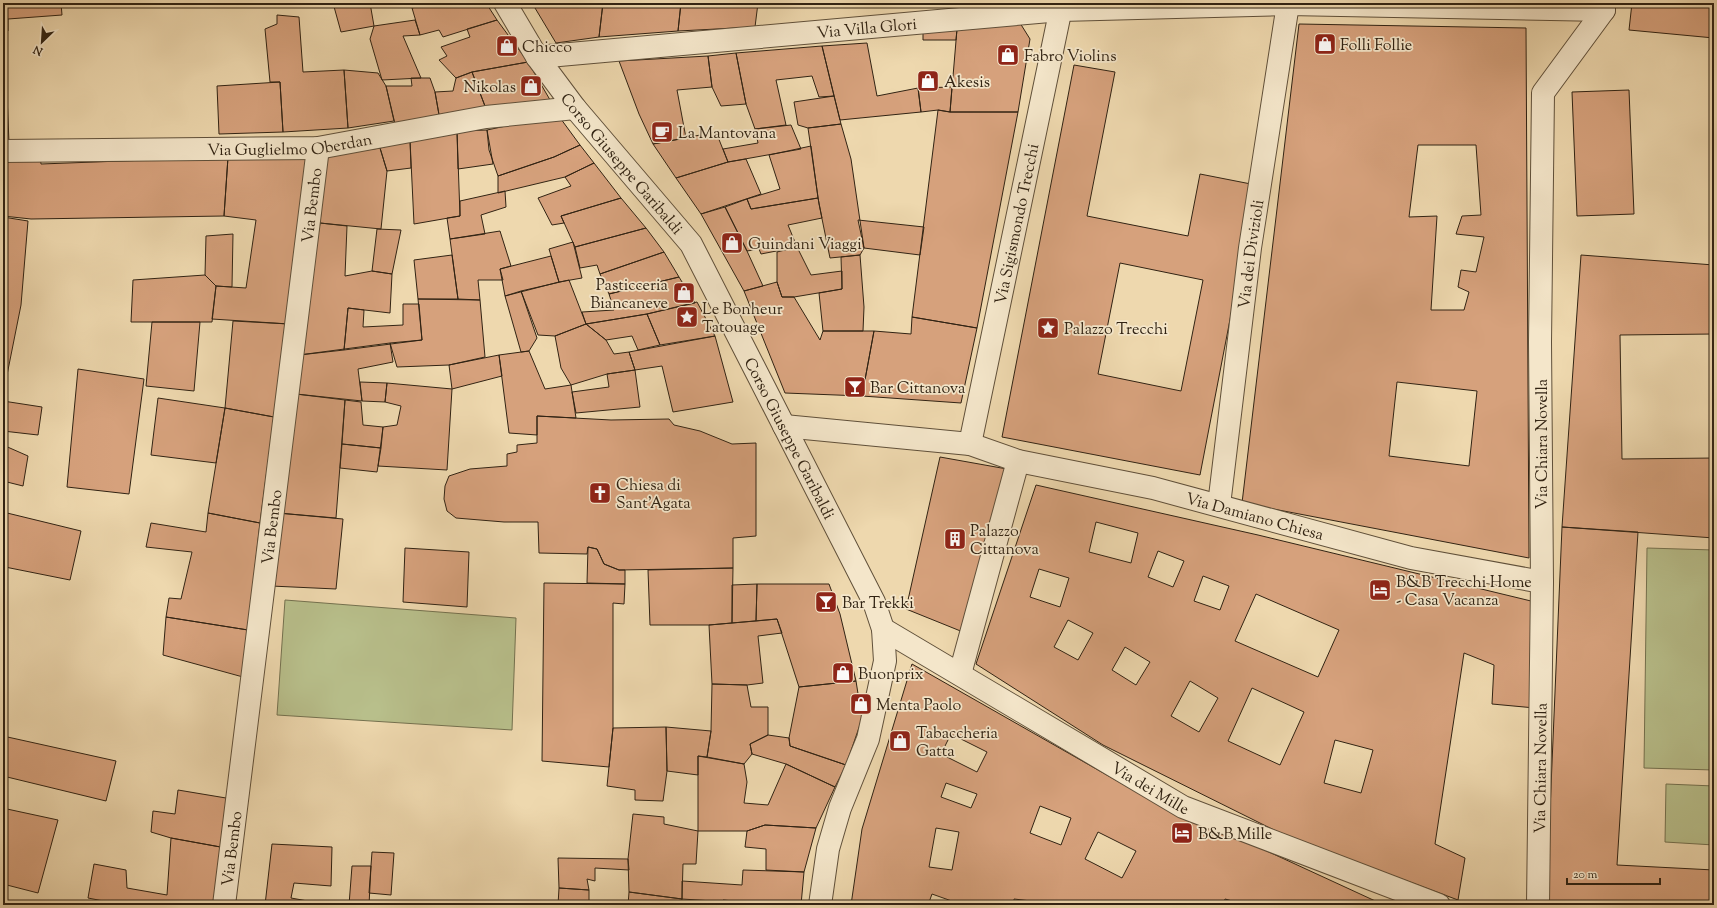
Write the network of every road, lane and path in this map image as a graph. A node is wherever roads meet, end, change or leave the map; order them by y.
1 (505, 3) edge
2 (1288, 4) junction
3 (1061, 6) edge
4 (1604, 7) edge
5 (537, 57) junction
6 (575, 108) junction
7 (318, 148) junction
8 (3, 151) edge
9 (784, 426) junction
10 (970, 444) junction
11 (1018, 461) junction
12 (1219, 506) junction
13 (1542, 582) junction
14 (883, 629) junction
15 (960, 674) junction
16 (224, 905) edge
17 (820, 905) edge
18 (1439, 905) edge
19 (1538, 905) edge

1 - 5 street, Corso Giuseppe Garibaldi
2 - 3 street, Via Villa Glori
2 - 4 street, Via Villa Glori
2 - 12 street, Via dei Divizioli
3 - 5 street, Via Villa Glori
3 - 10 street, Via Sigismondo Trecchi
4 - 13 street, Via Chiara Novella
5 - 6 street, Corso Giuseppe Garibaldi
6 - 7 street, Via Guglielmo Oberdan
6 - 9 street, Corso Giuseppe Garibaldi
7 - 8 street, Via Guglielmo Oberdan
7 - 16 street, Via Bembo
9 - 10 street, Via Damiano Chiesa
9 - 14 street, Corso Giuseppe Garibaldi
10 - 11 street, Via Damiano Chiesa
11 - 12 street, Via Damiano Chiesa
11 - 15 street
12 - 13 street, Via Damiano Chiesa
13 - 19 street, Via Chiara Novella
14 - 15 street, Via dei Mille
14 - 17 street, Corso Giuseppe Garibaldi
15 - 18 street, Via dei Mille

